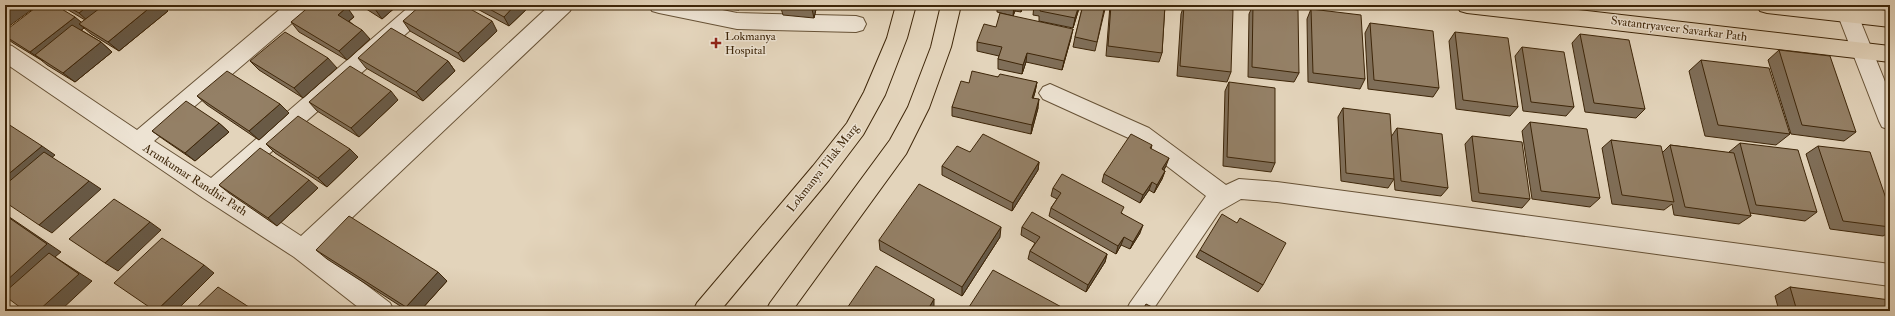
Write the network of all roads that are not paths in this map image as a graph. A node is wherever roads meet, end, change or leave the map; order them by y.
1 (299, 5) edge
2 (425, 5) edge
3 (563, 5) edge
4 (660, 5) edge
5 (906, 5) edge
6 (951, 5) edge
7 (1467, 5) edge
8 (1767, 5) edge
9 (1561, 10) edge
10 (1846, 10) edge
11 (1890, 19) edge
12 (856, 24) dead end
13 (1861, 50) junction
14 (5, 52) edge
15 (1890, 54) edge
16 (1050, 93) dead end
17 (1890, 122) edge
18 (138, 142) junction
19 (211, 191) junction
20 (1225, 196) junction
21 (302, 250) junction
22 (1890, 275) edge
23 (382, 311) edge
24 (705, 311) edge
25 (778, 311) edge
26 (1138, 311) edge

1 - 18 street
2 - 19 street
3 - 21 street
4 - 12 street
5 - 24 main road, Lokmanya Tilak Marg
6 - 25 main road
7 - 9 main road, Svatantryaveer Savarkar Path
8 - 10 main road
9 - 13 main road, Svatantryaveer Savarkar Path
10 - 11 main road
10 - 13 street
13 - 15 main road, Svatantryaveer Savarkar Path
13 - 17 street
14 - 18 street, Arunkumar Randhir Path
16 - 20 street
18 - 19 street, Arunkumar Randhir Path
19 - 21 street, Arunkumar Randhir Path
20 - 22 street
20 - 26 street
21 - 23 street, Arunkumar Randhir Path

